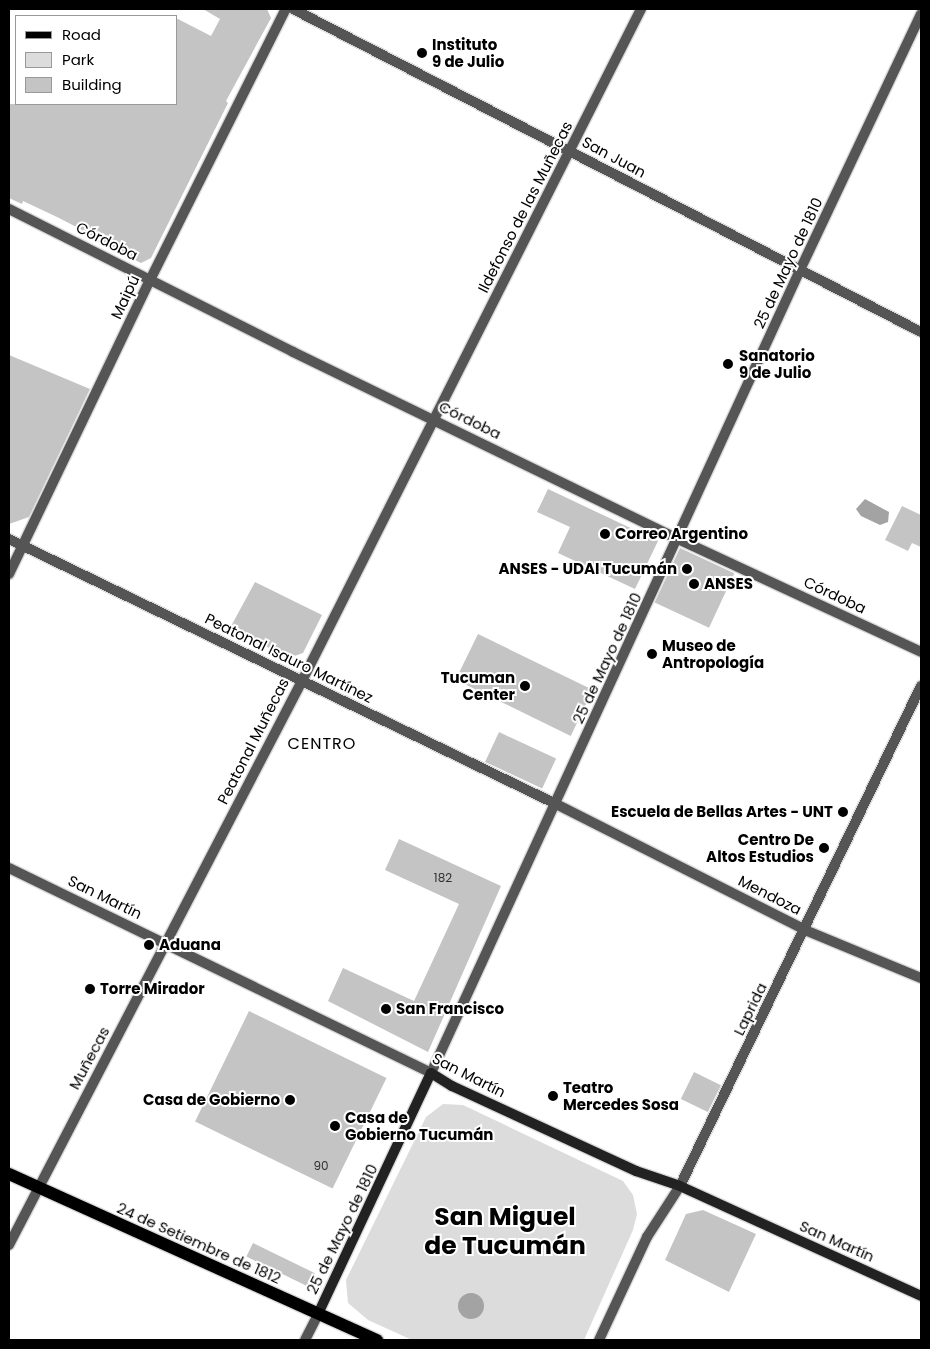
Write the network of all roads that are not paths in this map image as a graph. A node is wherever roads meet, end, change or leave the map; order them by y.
1 (286, 9) edge
2 (293, 9) edge
3 (641, 9) edge
4 (921, 14) edge
5 (571, 151) junction
6 (9, 209) edge
7 (799, 272) junction
8 (150, 280) junction
9 (921, 332) edge
10 (434, 418) junction
11 (9, 539) edge
12 (678, 539) junction
13 (23, 546) junction
14 (9, 574) edge
15 (921, 652) edge
16 (302, 681) junction
17 (921, 686) edge
18 (556, 804) junction
19 (9, 868) edge
20 (805, 930) junction
21 (166, 944) junction
22 (921, 978) edge
23 (431, 1073) junction
24 (9, 1174) edge
25 (680, 1186) junction
26 (38, 1187) junction
27 (9, 1245) edge
28 (921, 1296) edge
29 (318, 1314) junction
30 (305, 1340) edge
31 (377, 1340) edge
32 (599, 1340) edge

1 - 8 street, Maipú
2 - 5 street, San Juan
3 - 5 street, Ildefonso de las Muñecas
4 - 7 street, 25 de Mayo de 1810
5 - 7 street, San Juan
5 - 10 street, Ildefonso de las Muñecas
6 - 8 street, Córdoba
7 - 9 street, San Juan
7 - 12 street, 25 de Mayo de 1810
8 - 10 street, Córdoba
8 - 13 street, Maipú
10 - 12 street, Córdoba
10 - 16 street, Peatonal Muñecas
11 - 13 street, Peatonal Isauro Martínez
12 - 15 street, Córdoba
12 - 18 street, 25 de Mayo de 1810
13 - 14 street, Maipú
13 - 16 street, Peatonal Isauro Martínez
16 - 18 street, Peatonal Isauro Martínez
16 - 21 street, Peatonal Muñecas
17 - 20 street, Laprida
18 - 20 street, Mendoza
18 - 23 street, 25 de Mayo de 1810
19 - 21 street, San Martín
20 - 22 street, Mendoza
20 - 25 street, Laprida
21 - 23 street, San Martín
21 - 26 street, Muñecas
23 - 25 main road, San Martín
23 - 29 main road, 25 de Mayo de 1810
24 - 26 main road, 24 de Setiembre de 1812
25 - 28 main road, San Martín
25 - 32 street, Laprida
26 - 27 street, Muñecas
26 - 29 main road, 24 de Setiembre de 1812
29 - 30 street
29 - 31 main road, 24 de Setiembre de 1812

